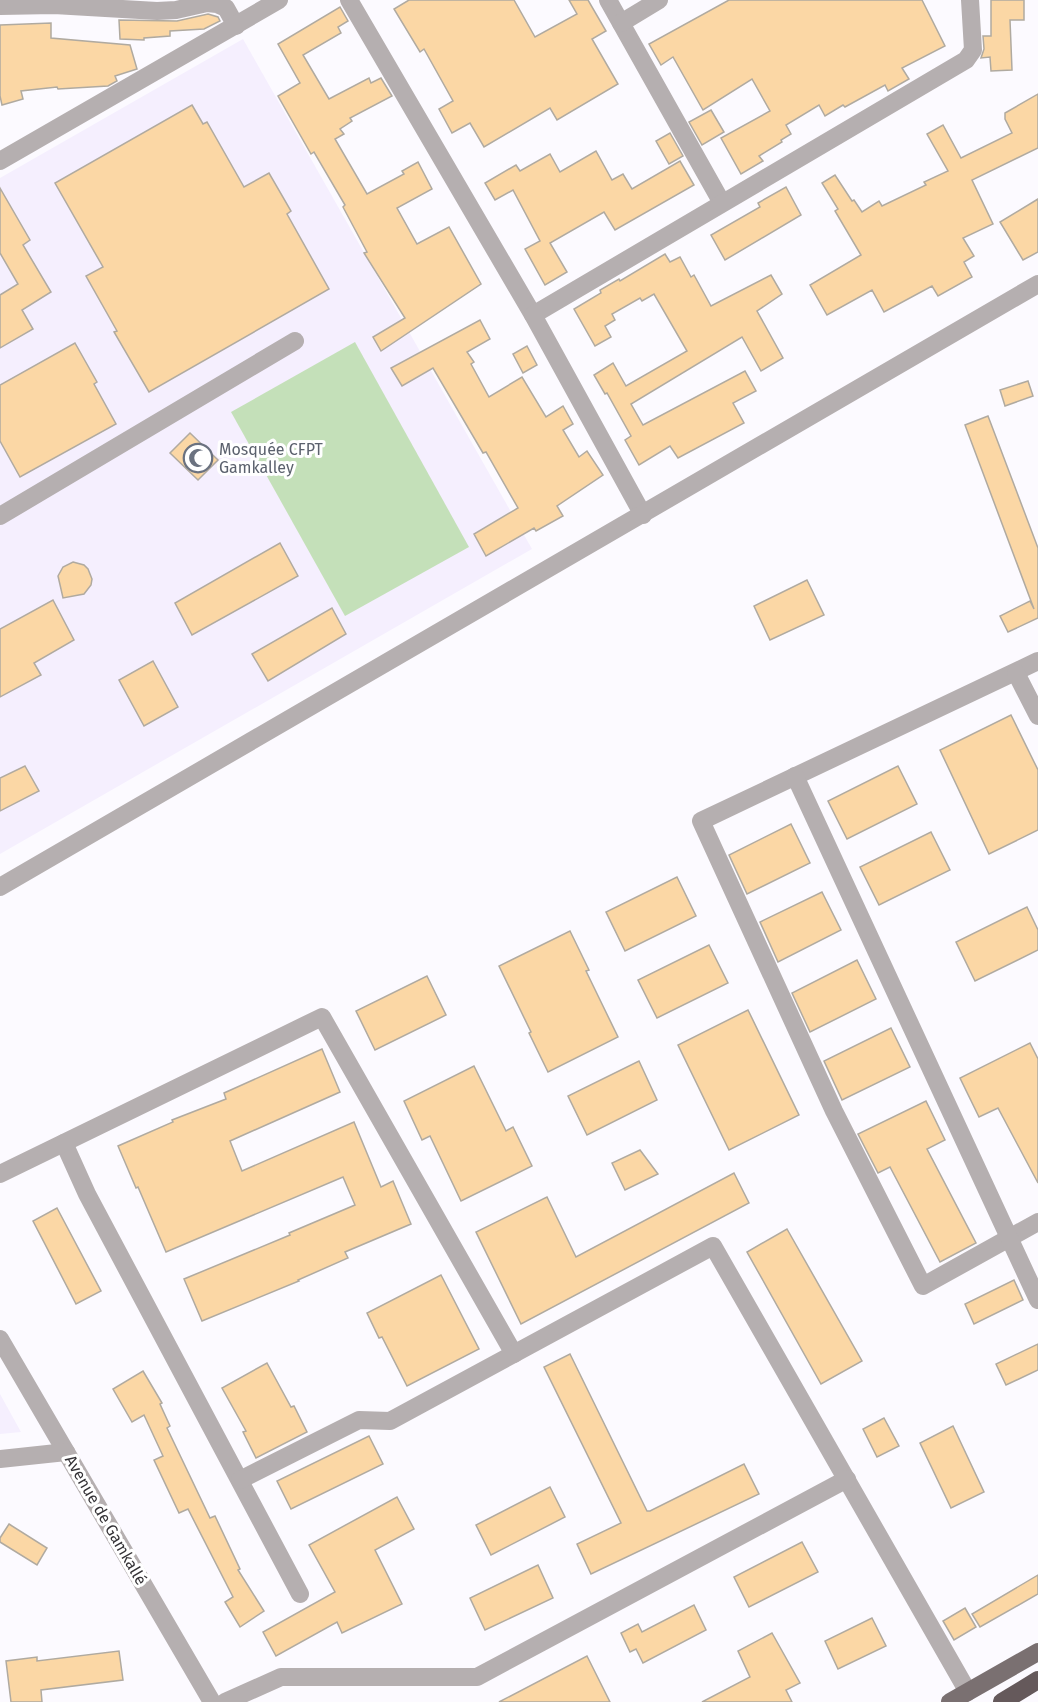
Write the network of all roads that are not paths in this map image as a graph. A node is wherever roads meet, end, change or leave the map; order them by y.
1 (279, 0) edge
2 (349, 0) edge
3 (608, 0) edge
4 (659, 0) edge
5 (970, 0) edge
6 (128, 4) edge
7 (0, 6) edge
8 (621, 23) junction
9 (236, 26) junction
10 (0, 161) edge
11 (722, 203) junction
12 (1038, 284) edge
13 (533, 315) junction
14 (295, 341) dead end
15 (643, 514) junction
16 (0, 516) edge
17 (1038, 662) edge
18 (1016, 673) junction
19 (1038, 716) edge
20 (795, 776) junction
21 (0, 887) edge
22 (64, 1143) junction
23 (0, 1174) edge
24 (1038, 1222) edge
25 (1009, 1238) junction
26 (1038, 1300) edge
27 (0, 1339) edge
28 (514, 1354) junction
29 (66, 1452) junction
30 (0, 1459) edge
31 (847, 1479) junction
32 (240, 1480) junction
33 (300, 1594) dead end
34 (1038, 1652) edge
35 (1038, 1680) edge
36 (968, 1692) junction
37 (212, 1702) edge
38 (225, 1702) edge
39 (950, 1702) edge
40 (1002, 1702) edge

1 - 9 street
2 - 13 street
3 - 8 street
4 - 8 street
5 - 11 street
6 - 7 street
6 - 9 street
8 - 11 street
9 - 10 street
11 - 13 street
12 - 15 street
13 - 15 street
14 - 16 street
15 - 21 street
17 - 18 street
18 - 19 street
18 - 20 street
20 - 25 street
20 - 25 street
22 - 23 street
22 - 28 street
22 - 32 street
24 - 25 street
25 - 26 street
27 - 29 street, Avenue de Gamkallé
28 - 31 street
28 - 32 street
29 - 30 street
29 - 37 street, Avenue de Gamkallé
31 - 36 street
31 - 38 street
32 - 33 street
34 - 36 main road
35 - 40 highway
36 - 39 main road

